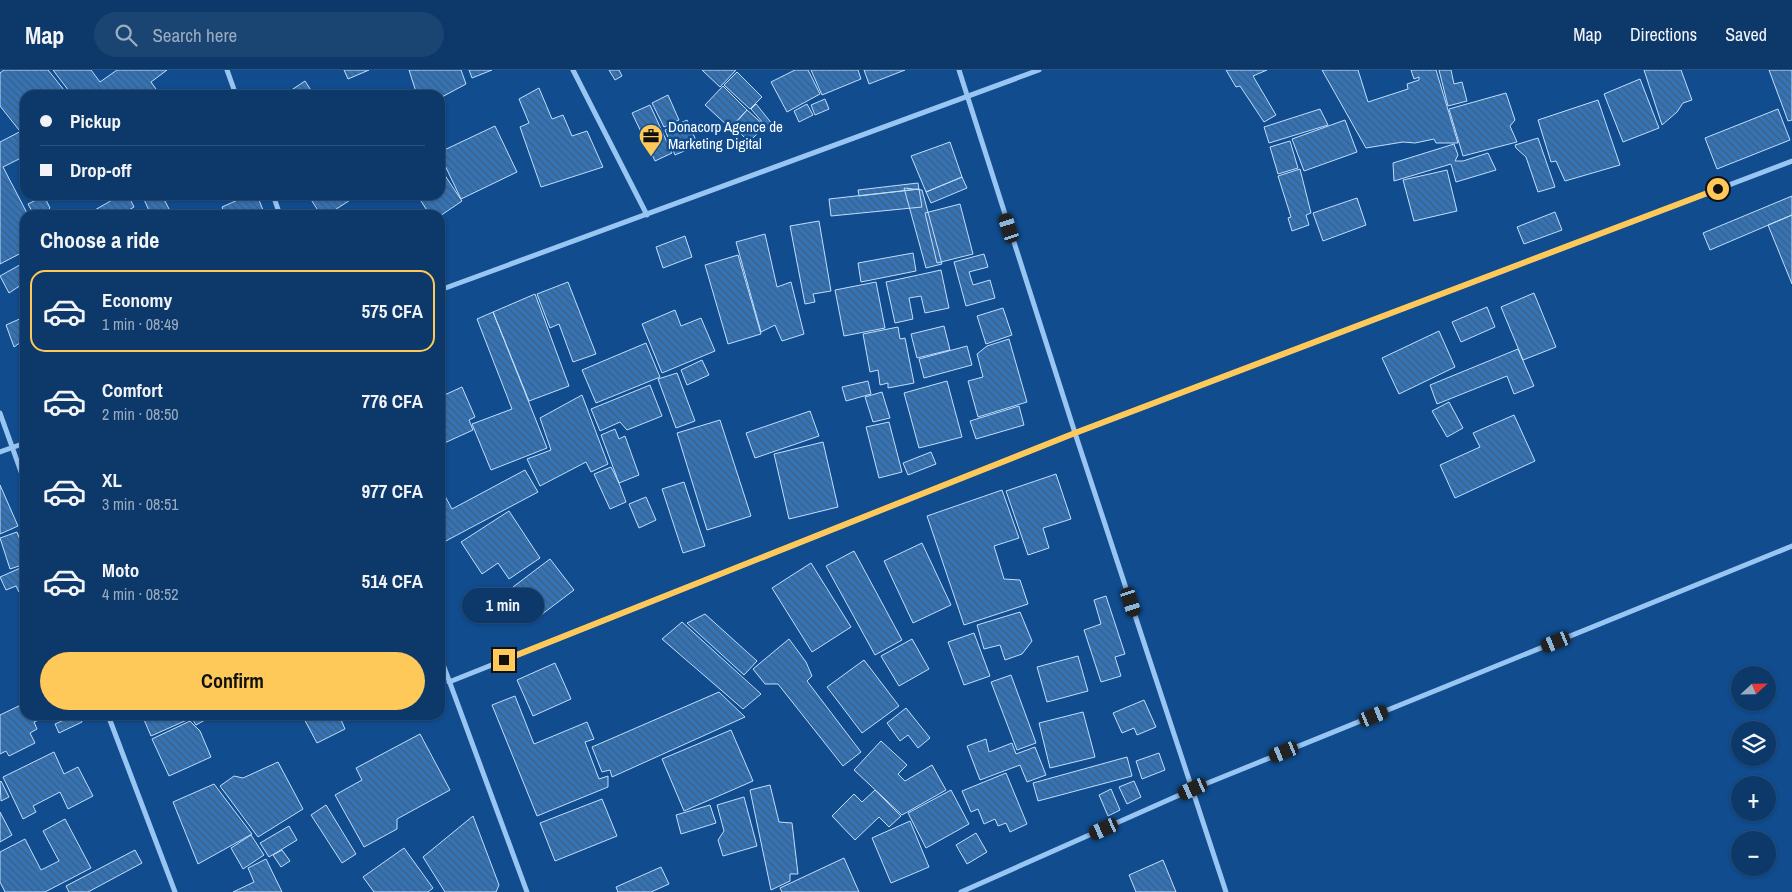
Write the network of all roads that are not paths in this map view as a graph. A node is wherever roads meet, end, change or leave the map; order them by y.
1 (227, 70) edge
2 (573, 70) edge
3 (959, 70) edge
4 (1039, 70) edge
5 (234, 90) edge
6 (967, 97) junction
7 (1792, 161) edge
8 (647, 215) junction
9 (445, 288) edge
10 (0, 413) edge
11 (1075, 433) junction
12 (20, 445) edge
13 (12, 448) junction
14 (0, 452) edge
15 (20, 470) edge
16 (1792, 546) edge
17 (445, 670) edge
18 (449, 682) junction
19 (110, 720) edge
20 (1193, 789) junction
21 (175, 892) edge
22 (527, 892) edge
23 (961, 892) edge
24 (1226, 892) edge

1 - 5 street
2 - 8 street
3 - 6 street
4 - 6 street
6 - 8 street
6 - 11 street
7 - 11 street
8 - 9 street
10 - 13 street
11 - 18 street
11 - 20 street
12 - 13 street
13 - 14 street
13 - 15 street
16 - 20 street
17 - 18 street
18 - 22 street
19 - 21 street
20 - 23 street
20 - 24 street

